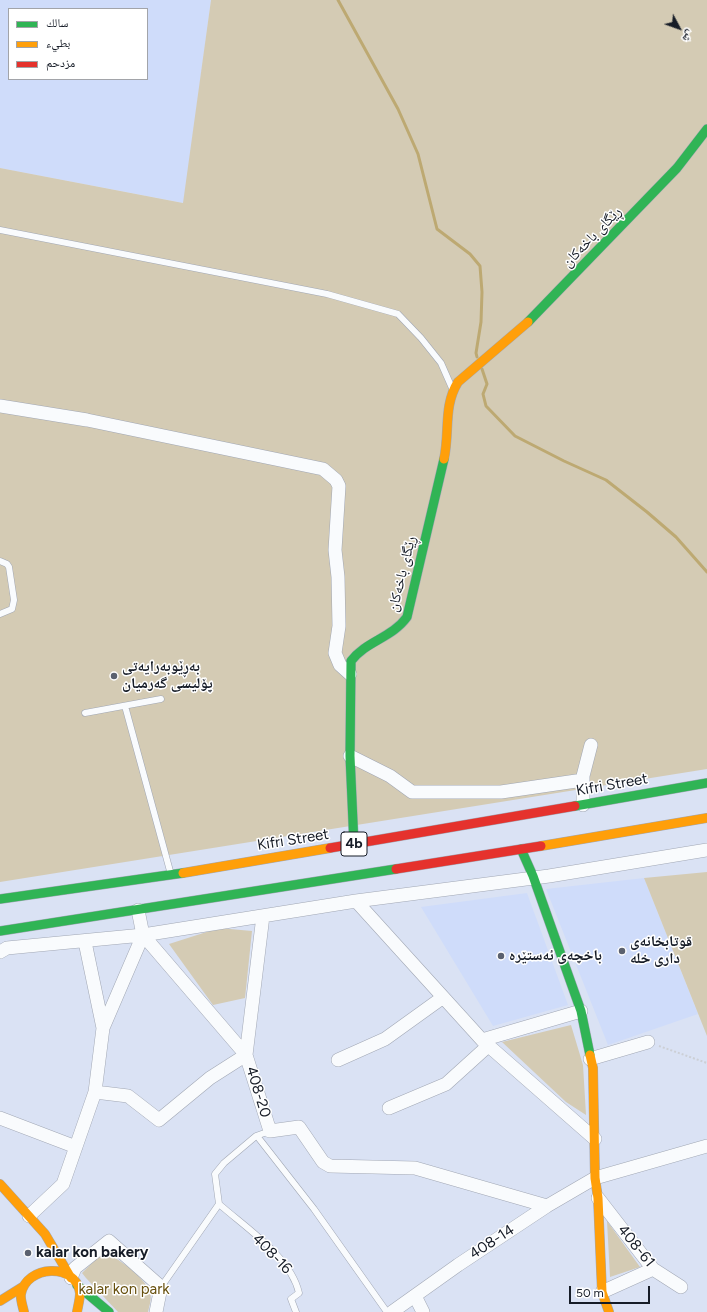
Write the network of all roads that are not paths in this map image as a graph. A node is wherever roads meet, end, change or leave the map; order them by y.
1 (707, 129) edge
2 (0, 230) edge
3 (456, 386) junction
4 (0, 406) edge
5 (0, 562) edge
6 (0, 614) edge
7 (350, 674) junction
8 (161, 699) dead end
9 (125, 706) junction
10 (85, 713) dead end
11 (590, 745) dead end
12 (350, 756) junction
13 (583, 780) junction
14 (707, 783) edge
15 (583, 805) junction
16 (707, 818) edge
17 (354, 845) junction
18 (521, 849) junction
19 (707, 850) edge
20 (170, 875) junction
21 (533, 876) junction
22 (0, 899) edge
23 (356, 901) junction
24 (138, 910) junction
25 (263, 916) junction
26 (0, 931) edge
27 (143, 936) junction
28 (84, 942) junction
29 (0, 952) edge
30 (442, 998) junction
31 (581, 1010) junction
32 (103, 1028) junction
33 (648, 1042) road end
34 (485, 1043) junction
35 (246, 1055) junction
36 (590, 1059) junction
37 (338, 1060) dead end
38 (96, 1092) junction
39 (390, 1108) dead end
40 (0, 1118) edge
41 (270, 1131) junction
42 (257, 1136) junction
43 (595, 1139) junction
44 (707, 1146) edge
45 (76, 1147) junction
46 (595, 1178) junction
47 (0, 1184) edge
48 (598, 1198) junction
49 (219, 1204) junction
50 (547, 1206) junction
51 (29, 1216) junction
52 (54, 1247) junction
53 (653, 1269) junction
54 (43, 1270) junction
55 (74, 1281) junction
56 (24, 1286) junction
57 (161, 1287) junction
58 (681, 1287) dead end
59 (602, 1292) junction
60 (415, 1296) junction
61 (0, 1301) edge
62 (99, 1303) junction
63 (24, 1312) edge
64 (77, 1312) edge
65 (108, 1312) edge
66 (156, 1312) edge
67 (296, 1312) edge
68 (387, 1312) edge
69 (392, 1312) edge
70 (423, 1312) edge
71 (609, 1312) edge

1 - 3 main road, ڕێگای باخەکان
2 - 3 lane
3 - 7 main road, ڕێگای باخەکان
4 - 7 street
5 - 6 lane
7 - 12 main road, ڕێگای باخەکان
8 - 9 lane
9 - 10 lane
9 - 20 lane
11 - 13 street
12 - 13 street
12 - 17 main road, ڕێگای باخەکان
13 - 15 street
14 - 15 main road, Kifri Street / 4b
15 - 17 main road, Kifri Street / 4b
16 - 18 main road, 4b
17 - 20 main road, Kifri Street / 4b
18 - 21 main road
18 - 24 main road, 4b
19 - 21 street
20 - 22 main road, Kifri Street / 4b
21 - 23 street
21 - 31 main road
23 - 25 street
23 - 30 street
24 - 26 main road, 4b
24 - 27 street, 408-20
25 - 27 street
25 - 35 street
27 - 28 street
27 - 32 street
27 - 35 street, 408-20
28 - 29 street
28 - 32 street
30 - 34 street
30 - 37 street
31 - 34 street
31 - 36 main road
32 - 38 street
33 - 36 street
34 - 39 street
34 - 43 street
35 - 38 street
35 - 41 street, 408-20
36 - 43 main road
38 - 45 street
40 - 45 street
41 - 42 lane
41 - 50 street, 408-20
42 - 49 lane
42 - 68 lane
43 - 46 main road
44 - 46 street, 408-14
45 - 51 street
46 - 48 main road
46 - 50 street, 408-14
47 - 51 main road
48 - 53 street, 408-61
48 - 59 main road
49 - 57 lane
49 - 67 lane, 408-16
50 - 60 street, 408-14
51 - 52 main road
52 - 54 main road
52 - 55 main road
53 - 58 street, 408-61
53 - 59 street
54 - 55 main road
54 - 56 main road
55 - 57 street
55 - 62 main road
55 - 64 main road
56 - 61 main road
56 - 63 main road
57 - 66 street
59 - 71 main road
60 - 69 street, 408-14
60 - 70 street
62 - 64 main road
62 - 65 main road

